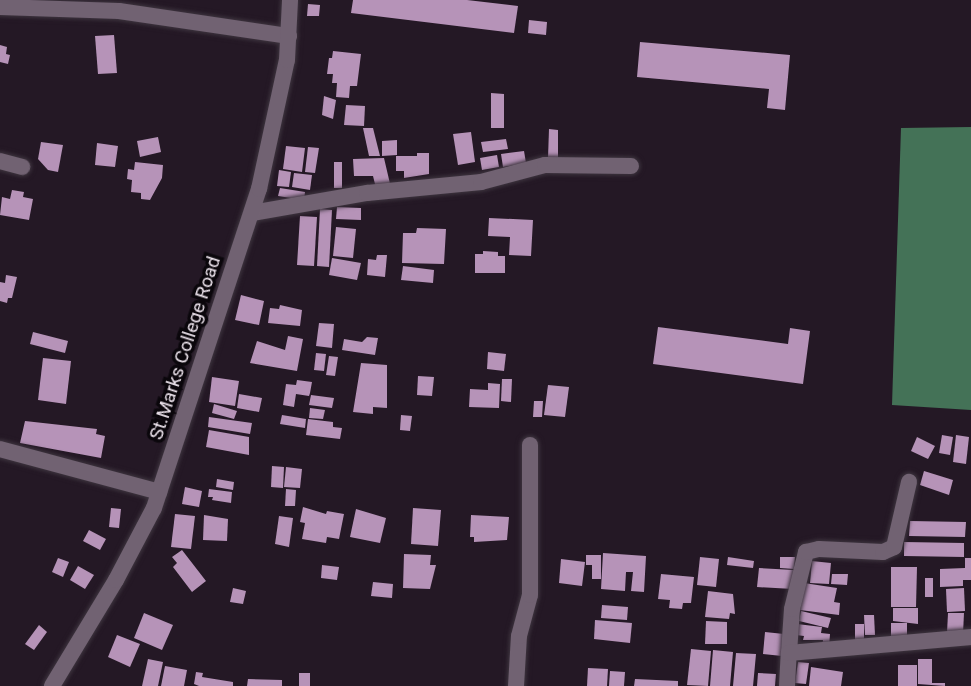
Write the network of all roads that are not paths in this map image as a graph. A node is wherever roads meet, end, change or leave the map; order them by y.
1 (290, 0) edge
2 (0, 7) edge
3 (289, 36) junction
4 (0, 161) edge
5 (631, 166) dead end
6 (22, 167) dead end
7 (252, 213) junction
8 (530, 445) dead end
9 (0, 449) edge
10 (909, 482) dead end
11 (159, 492) junction
12 (971, 637) edge
13 (789, 653) junction
14 (52, 686) edge
15 (516, 686) edge
16 (787, 686) edge

1 - 3 street, St.Marks College Road
2 - 3 street
3 - 7 street, St.Marks College Road
4 - 6 street
5 - 7 street
7 - 11 street, St.Marks College Road
8 - 15 street
9 - 11 street
10 - 13 street
11 - 14 street, St.Marks College Road
12 - 13 street
13 - 16 street

